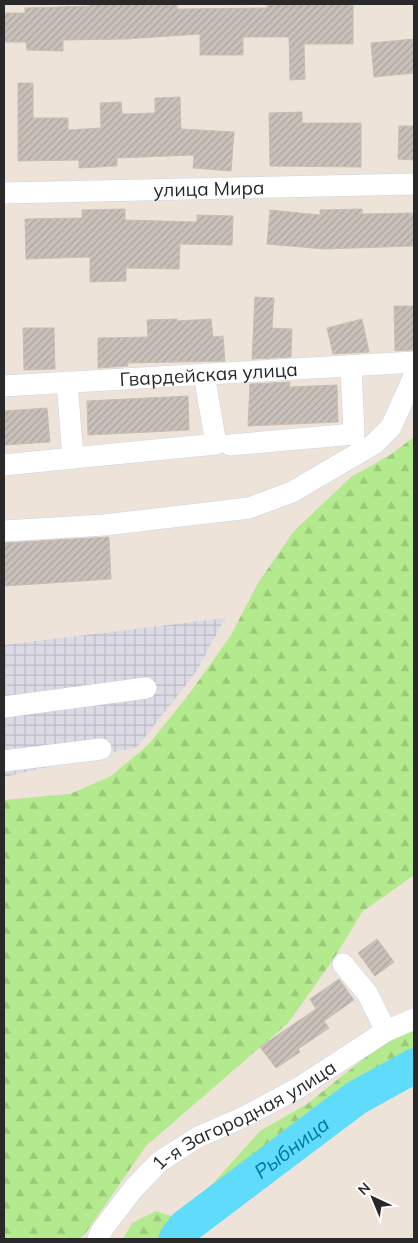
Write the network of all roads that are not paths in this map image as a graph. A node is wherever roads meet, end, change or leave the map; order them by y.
1 (414, 184) edge
2 (4, 193) edge
3 (414, 362) edge
4 (351, 366) junction
5 (204, 374) junction
6 (414, 376) edge
7 (67, 382) junction
8 (4, 386) edge
9 (230, 446) dead end
10 (73, 458) junction
11 (4, 465) edge
12 (4, 531) edge
13 (146, 688) dead end
14 (4, 707) edge
15 (101, 749) dead end
16 (4, 760) edge
17 (343, 964) dead end
18 (414, 1019) edge
19 (386, 1031) junction
20 (98, 1239) edge

1 - 2 street, улица Мира
3 - 4 street, Гвардейская улица
4 - 5 street, Гвардейская улица
4 - 9 street
5 - 7 street, Гвардейская улица
5 - 10 street
6 - 12 street
7 - 8 street, Гвардейская улица
7 - 10 street
10 - 11 street
13 - 14 street
15 - 16 street
17 - 19 street
18 - 19 street, 1-я Загородная улица
19 - 20 street, 1-я Загородная улица

